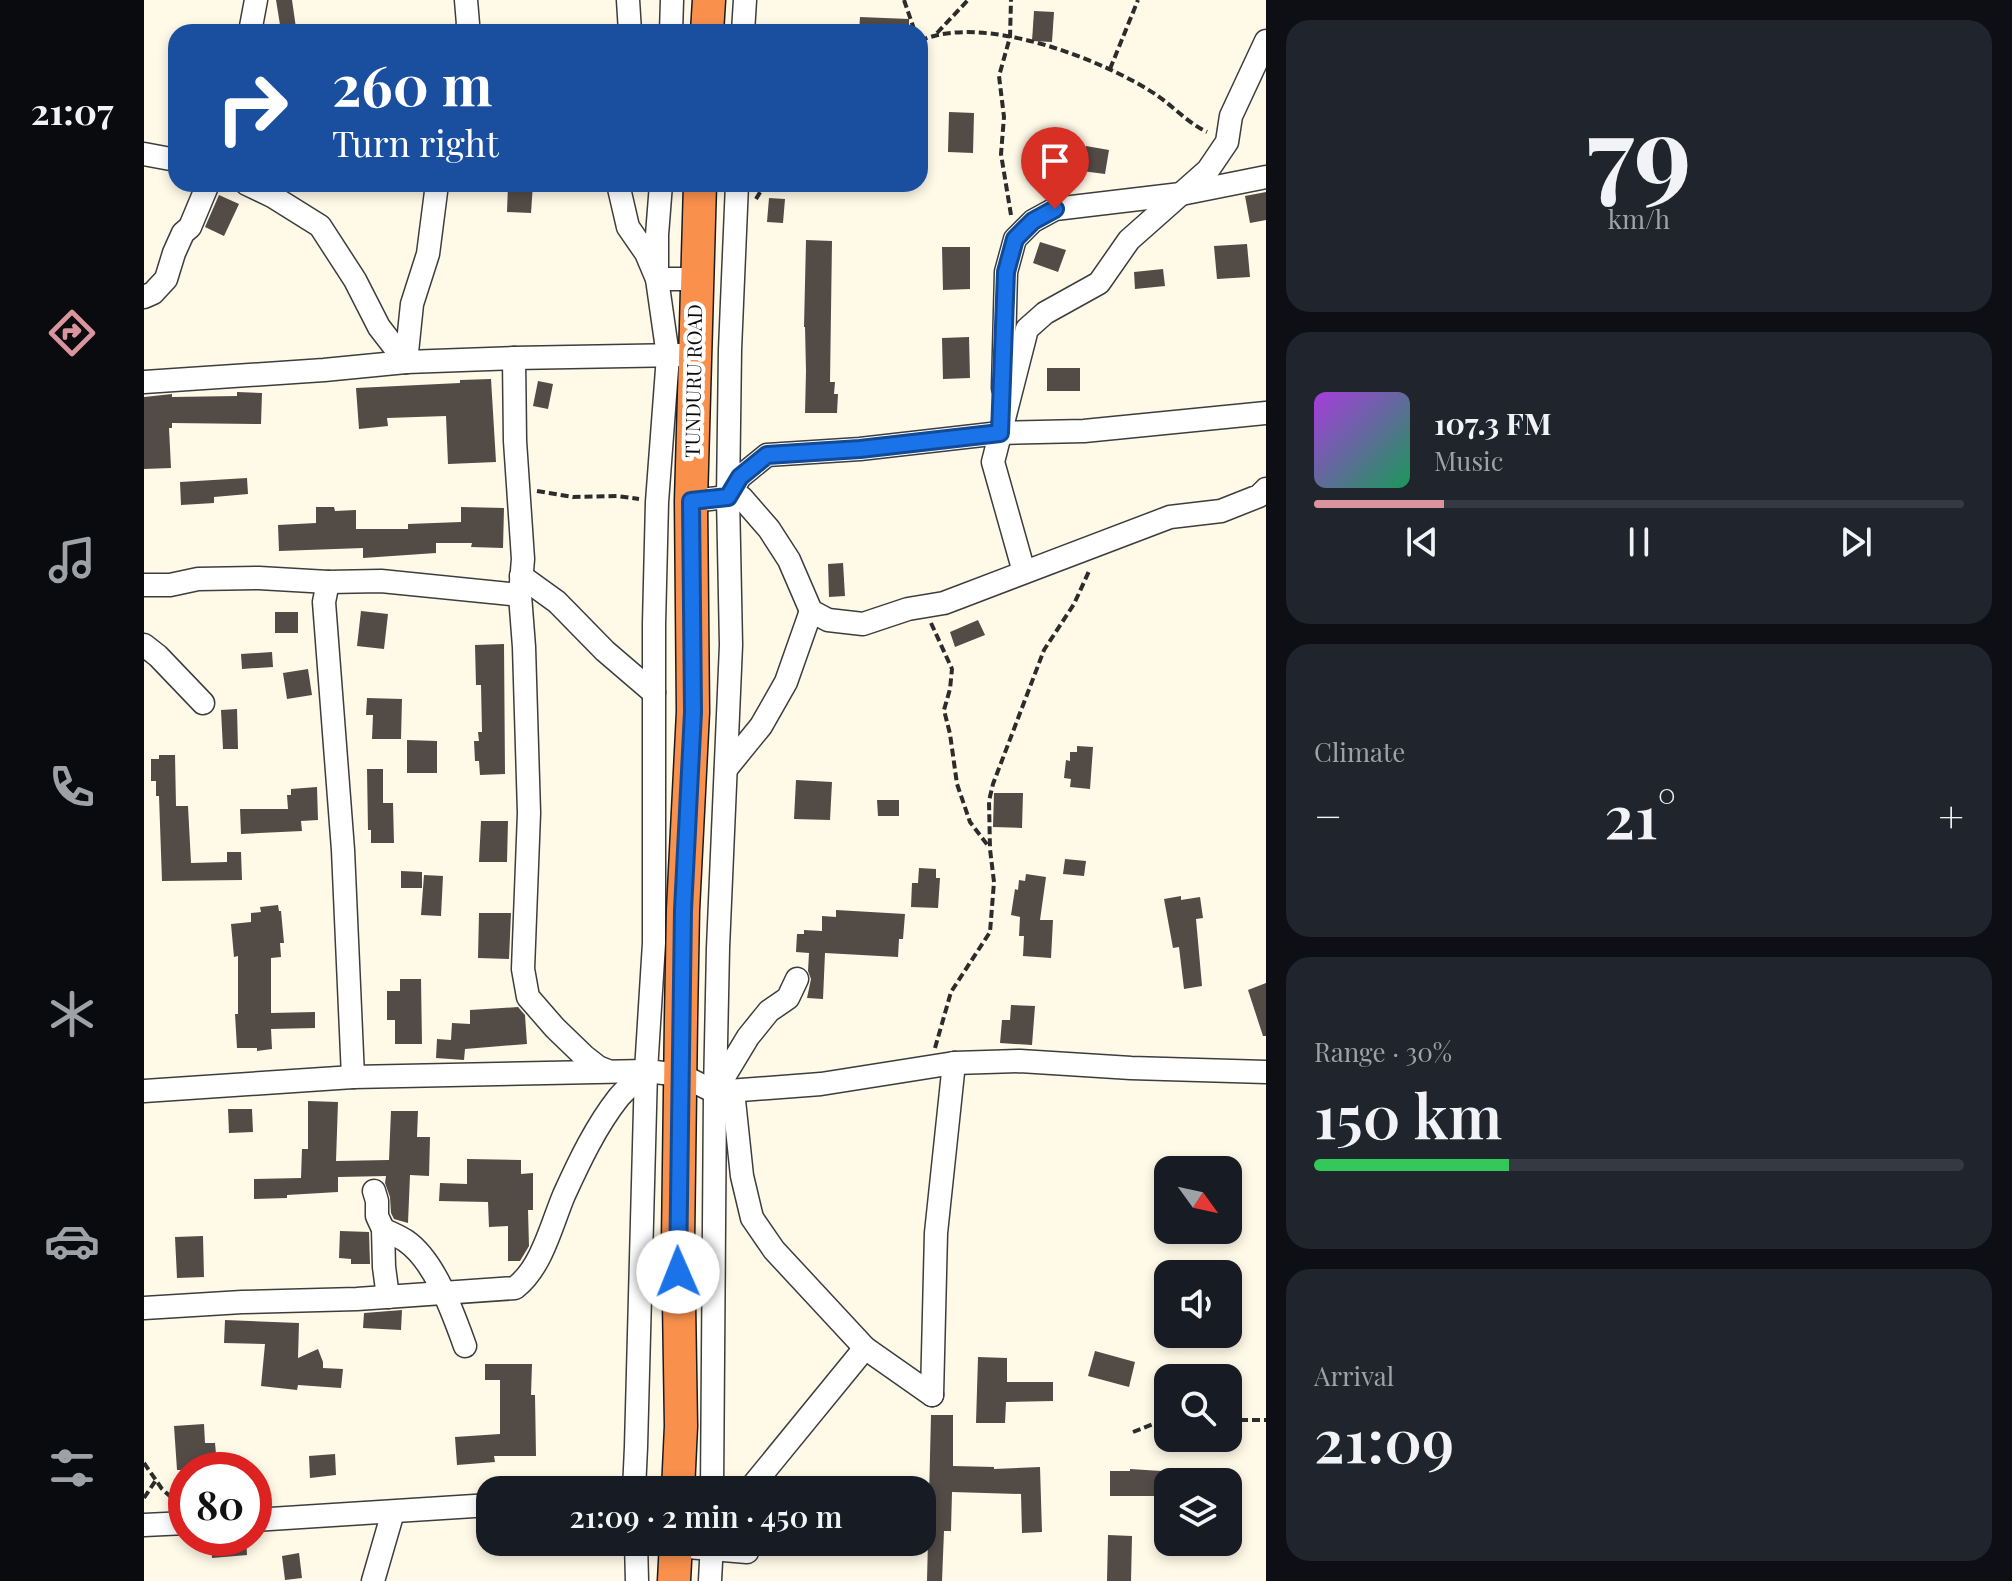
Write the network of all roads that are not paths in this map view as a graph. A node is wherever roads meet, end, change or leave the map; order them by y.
1 (256, 0) edge
2 (466, 0) edge
3 (628, 0) edge
4 (672, 0) edge
5 (709, 0) edge
6 (745, 0) edge
7 (252, 24) edge
8 (468, 24) edge
9 (630, 24) edge
10 (668, 24) edge
11 (708, 24) edge
12 (744, 24) edge
13 (1266, 41) edge
14 (144, 154) edge
15 (168, 158) edge
16 (1266, 177) edge
17 (205, 192) edge
18 (264, 192) edge
19 (436, 192) edge
20 (620, 192) edge
21 (660, 192) edge
22 (700, 192) edge
23 (737, 192) edge
24 (1181, 194) junction
25 (657, 279) junction
26 (696, 279) junction
27 (144, 297) edge
28 (682, 355) junction
29 (514, 358) junction
30 (406, 362) junction
31 (144, 382) edge
32 (1266, 413) edge
33 (1000, 433) junction
34 (1266, 489) edge
35 (728, 497) junction
36 (691, 501) junction
37 (1024, 572) junction
38 (328, 582) junction
39 (144, 585) edge
40 (521, 585) junction
41 (811, 611) junction
42 (144, 645) edge
43 (654, 693) junction
44 (203, 703) dead end
45 (726, 769) junction
46 (797, 979) dead end
47 (954, 1063) junction
48 (646, 1071) junction
49 (609, 1072) junction
50 (1266, 1072) edge
51 (681, 1075) junction
52 (353, 1077) junction
53 (144, 1087) edge
54 (724, 1091) junction
55 (374, 1191) dead end
56 (383, 1229) junction
57 (444, 1293) junction
58 (388, 1297) junction
59 (144, 1308) edge
60 (465, 1346) dead end
61 (865, 1348) junction
62 (635, 1476) edge
63 (679, 1476) edge
64 (712, 1476) edge
65 (760, 1476) edge
66 (476, 1506) edge
67 (393, 1512) junction
68 (272, 1519) edge
69 (168, 1524) edge
70 (144, 1525) edge
71 (636, 1556) edge
72 (675, 1556) edge
73 (711, 1556) edge
74 (373, 1581) edge
75 (637, 1581) edge
76 (674, 1581) edge
77 (710, 1581) edge

1 - 7 street
2 - 8 street
3 - 9 street
4 - 10 street
5 - 11 highway
6 - 12 street
13 - 24 street
14 - 15 street
16 - 24 street
17 - 27 street
18 - 30 street
19 - 30 street
20 - 25 street
21 - 25 street
22 - 26 highway, TUNDURU ROAD
23 - 35 street
24 - 33 street
24 - 33 street
25 - 26 street
25 - 28 street
26 - 28 highway, TUNDURU ROAD
28 - 29 street
28 - 36 highway, TUNDURU ROAD
28 - 43 street
29 - 30 street
29 - 40 street
30 - 31 street
32 - 33 street
33 - 35 street
33 - 37 street
34 - 37 street
35 - 36 street
35 - 41 street
35 - 45 street
36 - 51 highway, TUNDURU ROAD
37 - 41 street
38 - 39 street
38 - 40 street
38 - 52 street
40 - 43 street
40 - 49 street
41 - 45 street
42 - 44 street
43 - 48 street
45 - 54 street
46 - 54 street
47 - 50 street
47 - 54 street
47 - 61 street
48 - 49 street
48 - 51 street
48 - 57 street
48 - 62 street
49 - 52 street
51 - 54 street
51 - 63 highway, TUNDURU ROAD
52 - 53 street
54 - 61 street
54 - 64 street
55 - 56 street
56 - 57 street
56 - 58 street
57 - 58 street
57 - 60 street
58 - 59 street
61 - 65 street
66 - 67 street
67 - 68 street
67 - 74 street
69 - 70 street
71 - 75 street
72 - 76 highway
73 - 77 street

